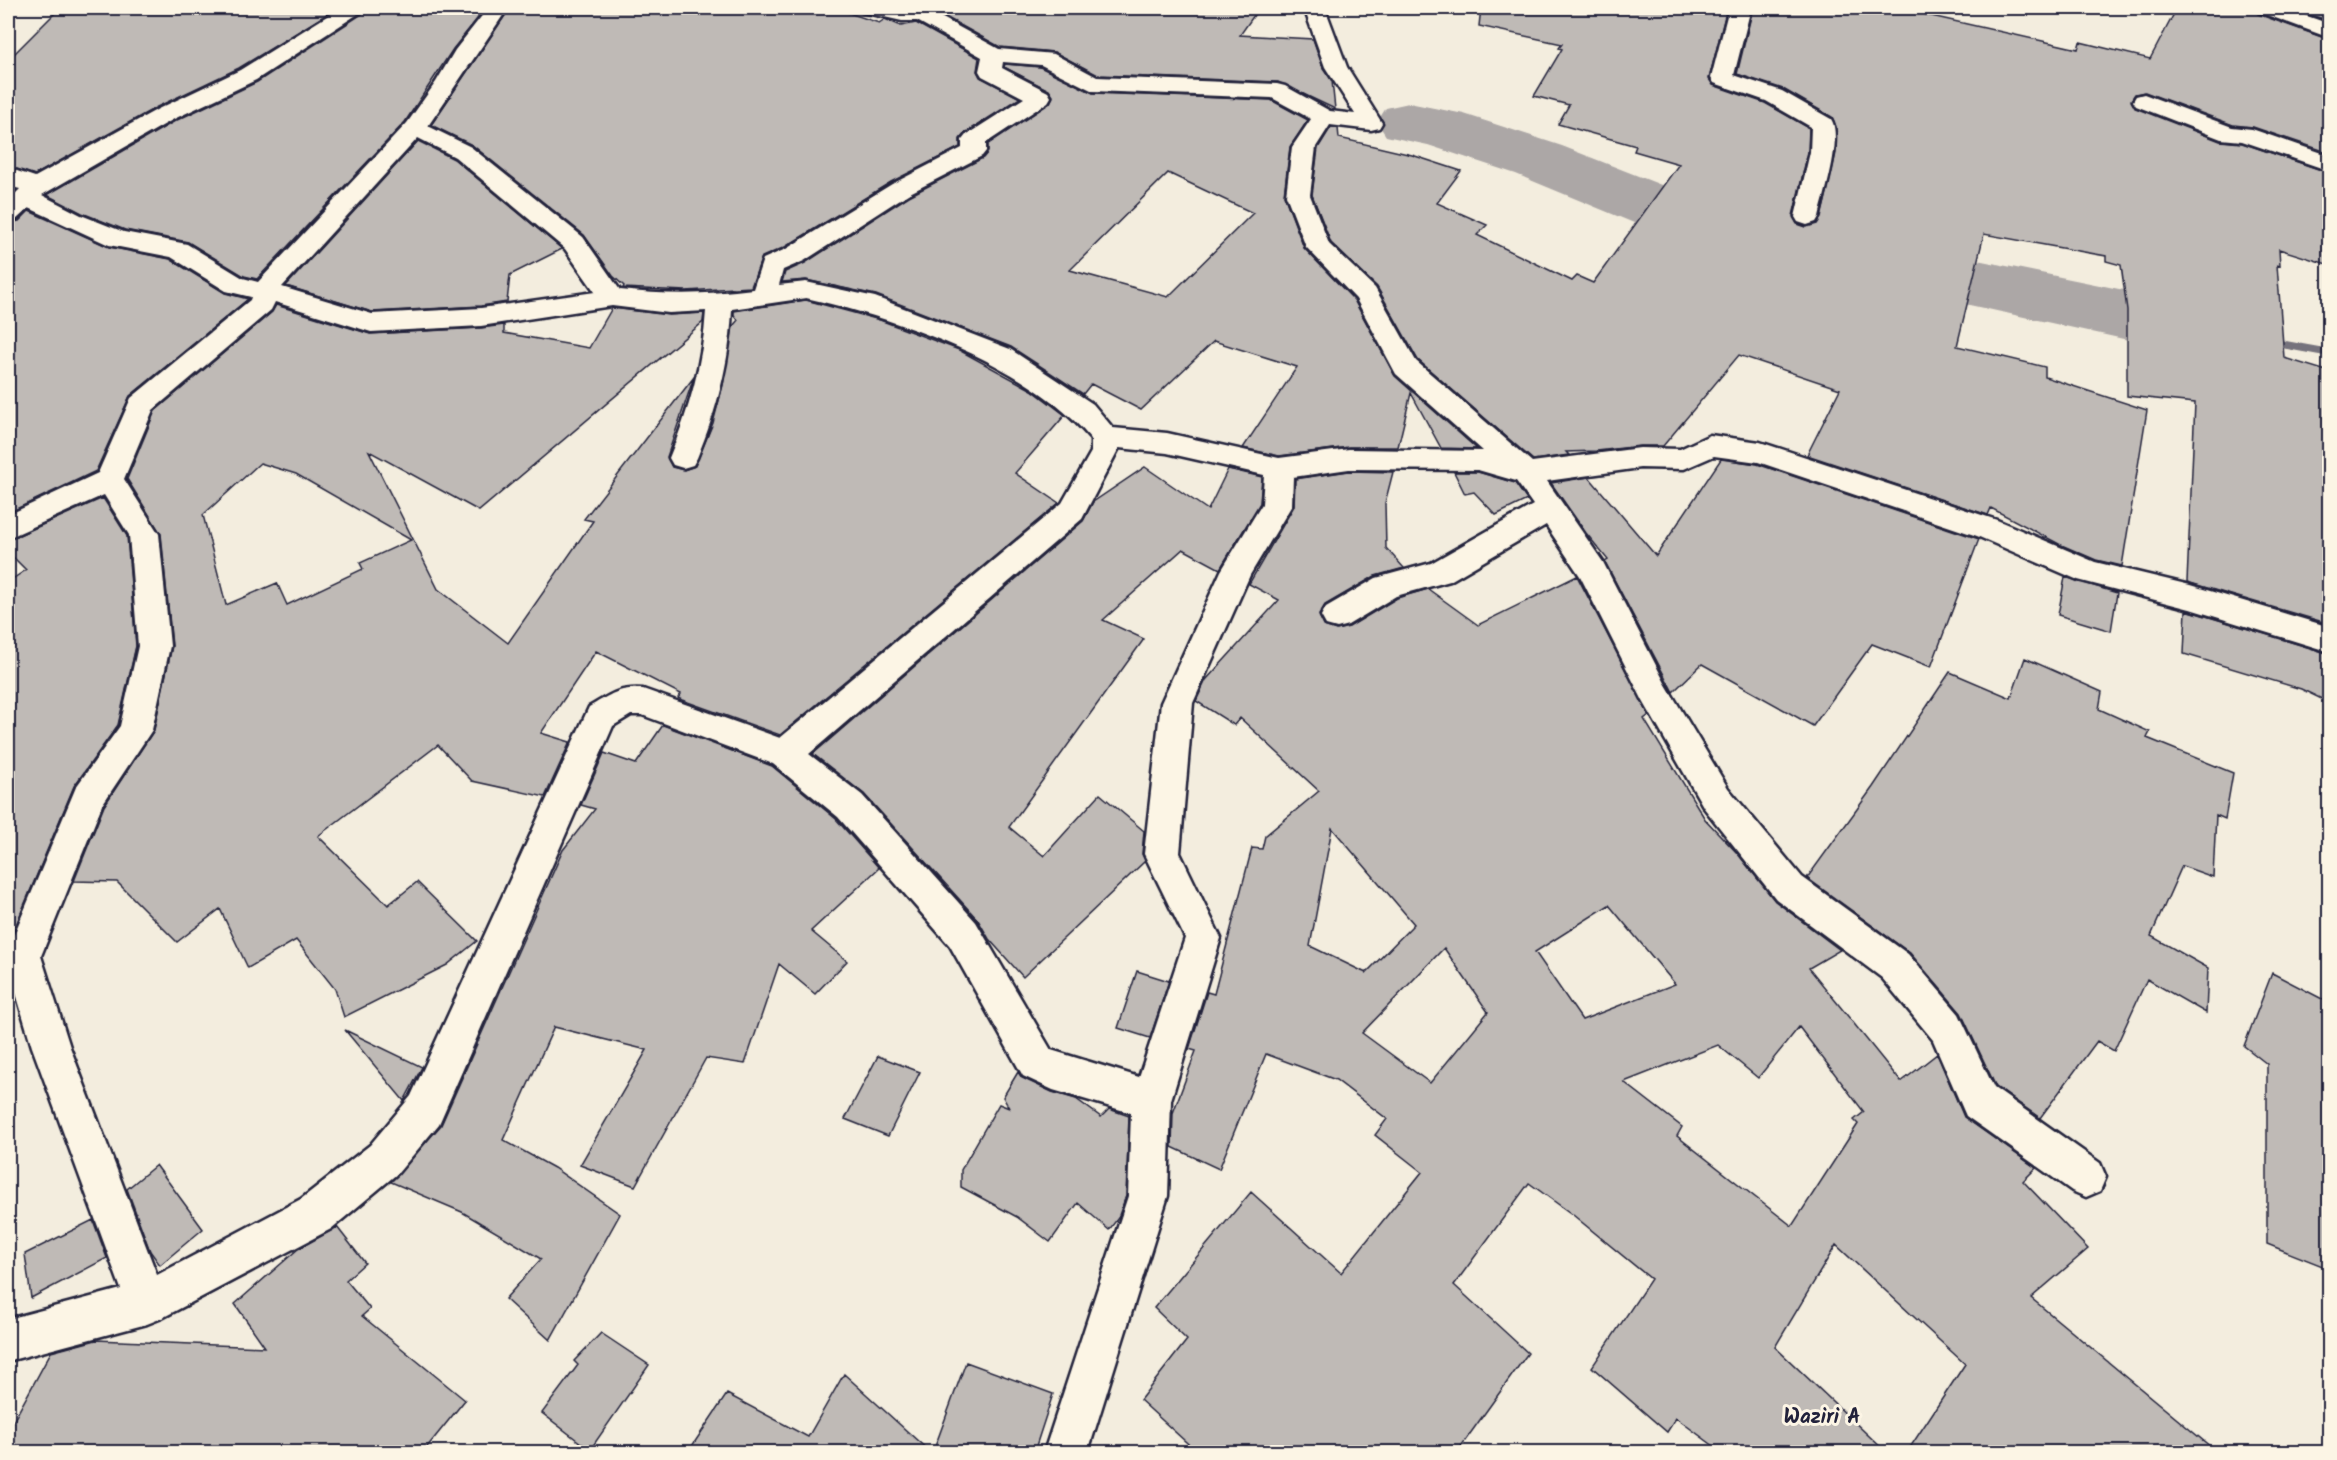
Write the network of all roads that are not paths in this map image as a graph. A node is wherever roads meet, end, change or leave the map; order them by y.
1 (354, 8) edge
2 (498, 8) edge
3 (869, 8) edge
4 (1315, 8) edge
5 (1740, 8) edge
6 (2265, 8) edge
7 (2330, 32) edge
8 (994, 55) junction
9 (2144, 101) dead end
10 (1324, 117) junction
11 (415, 128) junction
12 (2330, 164) edge
13 (8, 175) edge
14 (32, 191) junction
15 (8, 214) edge
16 (1807, 217) dead end
17 (265, 290) junction
18 (764, 294) junction
19 (612, 298) junction
20 (719, 302) junction
21 (1105, 437) junction
22 (683, 458) dead end
23 (1280, 468) junction
24 (1526, 473) junction
25 (109, 480) junction
26 (1550, 509) junction
27 (8, 527) edge
28 (1337, 616) dead end
29 (2330, 640) edge
30 (785, 754) junction
31 (15, 968) edge
32 (1151, 1100) junction
33 (2086, 1176) dead end
34 (147, 1303) junction
35 (8, 1340) edge
36 (1066, 1452) edge

1 - 14 street
2 - 11 street
3 - 8 street
4 - 10 street
5 - 16 street
6 - 7 street
8 - 10 street
8 - 18 street
9 - 12 street
10 - 24 street
11 - 17 street
11 - 19 street
13 - 14 street
14 - 15 street
14 - 17 street
17 - 19 street
17 - 25 street
18 - 20 street
18 - 21 street
19 - 20 street
20 - 22 street
21 - 23 street
21 - 30 street
23 - 24 street
23 - 32 street
24 - 26 street
24 - 29 street
25 - 27 street
25 - 31 street
26 - 28 street
26 - 33 street
30 - 32 street
30 - 34 street
31 - 34 street
32 - 36 street
34 - 35 street

